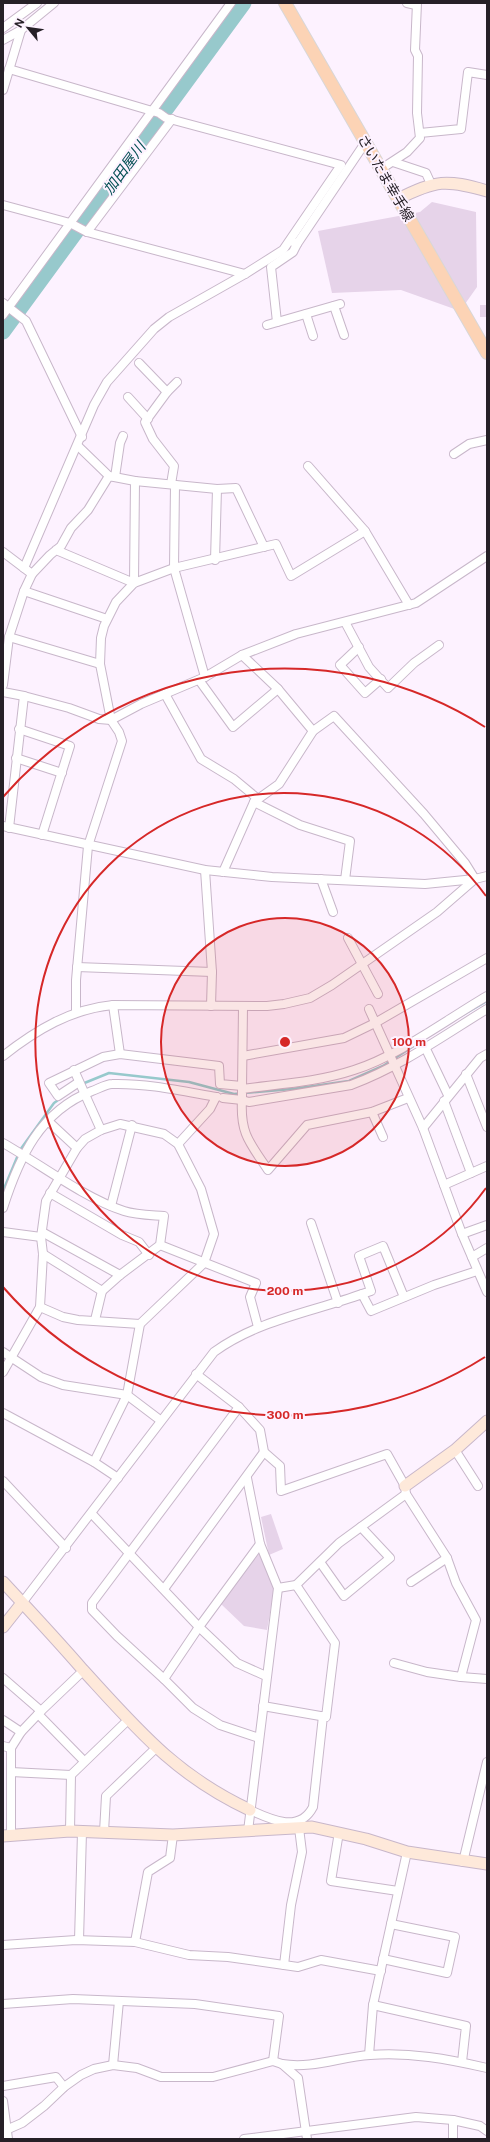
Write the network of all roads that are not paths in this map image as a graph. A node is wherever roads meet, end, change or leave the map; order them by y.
1 (37, 3) edge
2 (54, 3) edge
3 (231, 3) edge
4 (285, 3) edge
5 (407, 3) edge
6 (417, 4) edge
7 (3, 28) edge
8 (21, 30) junction
9 (3, 40) edge
10 (10, 69) junction
11 (487, 75) edge
12 (3, 90) edge
13 (156, 112) junction
14 (169, 119) junction
15 (420, 133) junction
16 (365, 143) junction
17 (392, 162) junction
18 (381, 169) junction
19 (431, 184) junction
20 (487, 191) edge
21 (398, 199) junction
22 (3, 205) edge
23 (70, 223) junction
24 (87, 232) junction
25 (293, 242) junction
26 (245, 274) junction
27 (11, 310) edge
28 (306, 314) junction
29 (3, 315) edge
30 (277, 322) junction
31 (267, 325) dead end
32 (344, 335) dead end
33 (313, 336) dead end
34 (487, 353) edge
35 (139, 363) dead end
36 (177, 382) dead end
37 (167, 392) junction
38 (128, 397) dead end
39 (148, 418) junction
40 (123, 436) dead end
41 (82, 437) junction
42 (487, 440) edge
43 (78, 446) junction
44 (454, 454) dead end
45 (308, 466) dead end
46 (112, 477) junction
47 (135, 481) junction
48 (173, 484) junction
49 (217, 489) junction
50 (365, 531) junction
51 (264, 547) junction
52 (56, 550) junction
53 (3, 552) edge
54 (487, 556) edge
55 (215, 560) junction
56 (24, 568) junction
57 (174, 568) junction
58 (32, 574) junction
59 (134, 582) junction
60 (24, 590) junction
61 (409, 606) junction
62 (106, 619) junction
63 (345, 622) junction
64 (9, 637) junction
65 (439, 645) dead end
66 (359, 647) junction
67 (242, 655) junction
68 (100, 664) junction
69 (202, 678) junction
70 (381, 679) junction
71 (3, 685) edge
72 (278, 689) junction
73 (3, 692) edge
74 (165, 694) junction
75 (24, 696) junction
76 (111, 720) junction
77 (19, 729) junction
78 (313, 730) junction
79 (16, 758) junction
80 (62, 773) junction
81 (256, 800) junction
82 (6, 827) edge
83 (42, 835) junction
84 (88, 846) junction
85 (205, 870) junction
86 (223, 872) junction
87 (487, 876) edge
88 (321, 879) junction
89 (345, 880) junction
90 (475, 880) junction
91 (333, 912) dead end
92 (348, 938) dead end
93 (487, 958) edge
94 (362, 965) junction
95 (77, 967) junction
96 (212, 972) junction
97 (378, 994) dead end
98 (487, 996) edge
99 (113, 1005) junction
100 (211, 1006) junction
101 (243, 1007) junction
102 (369, 1009) dead end
103 (487, 1009) edge
104 (76, 1012) junction
105 (375, 1023) junction
106 (425, 1047) junction
107 (120, 1054) junction
108 (487, 1054) edge
109 (3, 1056) edge
110 (243, 1056) junction
111 (392, 1060) junction
112 (74, 1070) junction
113 (466, 1074) junction
114 (81, 1087) junction
115 (242, 1093) junction
116 (219, 1098) junction
117 (408, 1098) junction
118 (446, 1098) junction
119 (372, 1112) junction
120 (48, 1121) junction
121 (132, 1125) junction
122 (487, 1127) edge
123 (423, 1128) junction
124 (101, 1130) junction
125 (383, 1137) dead end
126 (3, 1143) edge
127 (178, 1144) junction
128 (77, 1148) junction
129 (20, 1153) junction
130 (487, 1166) edge
131 (471, 1173) junction
132 (58, 1177) junction
133 (444, 1185) junction
134 (50, 1193) junction
135 (111, 1206) junction
136 (3, 1208) edge
137 (311, 1223) dead end
138 (487, 1225) edge
139 (3, 1232) edge
140 (462, 1234) junction
141 (42, 1235) junction
142 (160, 1245) junction
143 (487, 1248) edge
144 (43, 1254) junction
145 (148, 1254) junction
146 (472, 1257) junction
147 (204, 1263) junction
148 (477, 1271) junction
149 (120, 1275) junction
150 (102, 1291) junction
151 (487, 1292) edge
152 (362, 1294) junction
153 (404, 1297) junction
154 (338, 1303) junction
155 (40, 1307) junction
156 (95, 1320) junction
157 (140, 1324) junction
158 (258, 1327) junction
159 (3, 1352) edge
160 (12, 1358) junction
161 (3, 1372) edge
162 (196, 1374) junction
163 (127, 1394) junction
164 (239, 1407) junction
165 (3, 1413) edge
166 (160, 1420) junction
167 (487, 1421) edge
168 (455, 1450) junction
169 (264, 1452) junction
170 (94, 1462) junction
171 (118, 1478) junction
172 (247, 1478) junction
173 (3, 1481) edge
174 (478, 1486) dead end
175 (405, 1490) junction
176 (92, 1514) junction
177 (362, 1526) junction
178 (260, 1544) junction
179 (66, 1548) junction
180 (130, 1552) junction
181 (447, 1558) junction
182 (320, 1562) junction
183 (411, 1582) dead end
184 (3, 1583) edge
185 (296, 1585) junction
186 (278, 1588) junction
187 (164, 1589) junction
188 (22, 1603) junction
189 (3, 1627) edge
190 (199, 1627) junction
191 (394, 1663) dead end
192 (84, 1670) junction
193 (266, 1676) junction
194 (461, 1677) junction
195 (3, 1678) edge
196 (164, 1679) junction
197 (487, 1679) edge
198 (263, 1706) junction
199 (39, 1712) junction
200 (323, 1716) junction
201 (3, 1720) edge
202 (128, 1720) junction
203 (21, 1732) junction
204 (259, 1738) junction
205 (7, 1747) edge
206 (156, 1748) junction
207 (84, 1761) junction
208 (487, 1762) edge
209 (11, 1772) junction
210 (71, 1775) junction
211 (250, 1810) junction
212 (299, 1828) junction
213 (70, 1831) junction
214 (248, 1831) junction
215 (82, 1832) junction
216 (104, 1832) junction
217 (339, 1832) junction
218 (173, 1835) junction
219 (7, 1836) edge
220 (408, 1852) junction
221 (463, 1862) junction
222 (487, 1864) edge
223 (398, 1891) junction
224 (391, 1924) junction
225 (79, 1940) junction
226 (135, 1942) junction
227 (3, 1945) edge
228 (383, 1959) junction
229 (284, 1965) junction
230 (381, 1971) junction
231 (119, 2001) junction
232 (3, 2004) edge
233 (373, 2005) junction
234 (369, 2055) junction
235 (273, 2061) junction
236 (462, 2062) junction
237 (282, 2064) junction
238 (113, 2065) junction
239 (487, 2068) edge
240 (3, 2086) edge
241 (64, 2087) junction
242 (3, 2101) edge
243 (453, 2120) junction
244 (487, 2131) edge
245 (6, 2133) edge
246 (306, 2135) edge
247 (244, 2139) edge
248 (453, 2139) edge

1 - 7 street
2 - 8 street
3 - 13 street
4 - 16 main road, さいたま幸手線
5 - 6 street
6 - 15 street
8 - 9 street
8 - 10 street
10 - 12 street
10 - 13 street
11 - 15 street
13 - 14 street
13 - 23 street
14 - 24 street
14 - 25 street
15 - 17 street
16 - 18 main road, さいたま幸手線
16 - 25 street
17 - 18 street
17 - 19 street
18 - 21 main road, さいたま幸手線
19 - 20 street
19 - 21 street
21 - 34 main road, さいたま幸手線
22 - 23 street
23 - 24 street
23 - 27 street
24 - 26 street
25 - 26 street
25 - 30 street
26 - 41 street
27 - 29 street
27 - 41 street
28 - 30 street
28 - 32 street
28 - 33 street
30 - 31 street
35 - 37 street
36 - 37 street
37 - 39 street
38 - 39 street
39 - 48 street
40 - 46 street
41 - 43 street
42 - 44 street
43 - 46 street
43 - 56 street
45 - 50 street
46 - 47 street
46 - 52 street
47 - 48 street
47 - 59 street
48 - 49 street
48 - 57 street
49 - 51 street
49 - 55 street
50 - 51 street
50 - 61 street
51 - 55 street
52 - 58 street
52 - 59 street
53 - 56 street
54 - 61 street
55 - 57 street
56 - 58 street
57 - 59 street
57 - 69 street
58 - 60 street
59 - 62 street
60 - 62 street
60 - 64 street
61 - 63 street
62 - 68 street
63 - 66 street
63 - 67 street
64 - 68 street
64 - 71 street
65 - 70 street
66 - 70 street
66 - 70 street
67 - 69 street
67 - 72 street
68 - 76 street
69 - 72 street
69 - 74 street
72 - 78 street
73 - 75 street
74 - 76 street
74 - 81 street
75 - 76 street
75 - 77 street
76 - 84 street
77 - 79 street
77 - 80 street
78 - 81 street
78 - 90 street
79 - 80 street
79 - 82 street
80 - 83 street
81 - 86 street
81 - 89 street
82 - 83 street
83 - 84 street
84 - 85 street
84 - 95 street
85 - 86 street
85 - 96 street
86 - 88 street
87 - 90 street
88 - 89 street
88 - 91 street
89 - 90 street
90 - 94 street
92 - 94 street
93 - 105 street
94 - 97 street
94 - 101 street
95 - 96 street
95 - 104 street
96 - 100 street
98 - 111 street
99 - 100 street
99 - 104 street
99 - 107 street
100 - 101 street
101 - 110 street
102 - 105 street
103 - 106 street
104 - 109 street
105 - 110 street
105 - 111 street
106 - 111 street
106 - 118 street
107 - 112 street
107 - 115 street
108 - 113 street
110 - 115 street
111 - 115 street
111 - 115 street
111 - 117 street
112 - 114 street
112 - 114 street
113 - 118 street
113 - 122 street
114 - 116 street
114 - 120 street
114 - 124 street
115 - 116 street
115 - 119 street
116 - 127 street
117 - 119 street
117 - 123 street
118 - 123 street
118 - 131 street
119 - 125 street
120 - 128 street
120 - 129 street
121 - 124 street
121 - 127 street
121 - 135 street
123 - 133 street
124 - 128 street
126 - 129 street
127 - 147 street
128 - 132 street
129 - 132 street
129 - 136 street
130 - 131 street
131 - 133 street
132 - 134 street
132 - 135 street
133 - 140 street
134 - 141 street
134 - 145 street
135 - 142 street
137 - 154 street
138 - 140 street
139 - 141 street
140 - 146 street
141 - 144 street
141 - 149 street
142 - 145 street
142 - 147 street
143 - 146 street
144 - 150 street
144 - 155 street
145 - 149 street
146 - 148 street
147 - 157 street
147 - 158 street
148 - 151 street
148 - 153 street
149 - 150 street
150 - 156 street
152 - 153 street
152 - 153 street
152 - 154 street
154 - 158 street
155 - 156 street
155 - 160 street
156 - 157 street
157 - 163 street
158 - 162 street
159 - 160 street
160 - 161 street
160 - 163 street
162 - 164 street
162 - 166 street
163 - 166 street
163 - 170 street
164 - 169 street
164 - 180 street
165 - 170 street
166 - 171 street
167 - 168 street
168 - 174 street
168 - 175 street
169 - 172 street
169 - 175 street
170 - 171 street
171 - 176 street
172 - 178 street
172 - 187 street
173 - 179 street
175 - 177 street
175 - 181 street
176 - 179 street
176 - 180 street
177 - 182 street
177 - 182 street
178 - 186 street
178 - 190 street
179 - 188 street
180 - 187 street
180 - 196 street
181 - 183 street
181 - 194 street
182 - 185 street
184 - 188 street
185 - 186 street
185 - 200 street
186 - 193 street
187 - 190 street
188 - 189 street
188 - 192 street
190 - 193 street
190 - 196 street
191 - 194 street
192 - 199 street
192 - 202 street
193 - 198 street
194 - 197 street
195 - 199 street
196 - 204 street
198 - 200 street
198 - 204 street
199 - 203 street
199 - 207 street
200 - 211 street
201 - 203 street
202 - 206 street
202 - 207 street
203 - 205 street
204 - 211 street
205 - 209 street
206 - 211 street
206 - 216 street
207 - 210 street
208 - 221 street
209 - 210 street
209 - 219 street
210 - 213 street
211 - 214 street
212 - 214 street
212 - 217 street
212 - 229 street
213 - 215 street
213 - 219 street
214 - 218 street
215 - 216 street
215 - 225 street
216 - 218 street
217 - 220 street
217 - 223 street
218 - 226 street
220 - 221 street
220 - 223 street
221 - 222 street
223 - 224 street
224 - 228 street
224 - 228 street
225 - 226 street
225 - 227 street
226 - 229 street
228 - 230 street
229 - 230 street
230 - 233 street
231 - 232 street
231 - 235 street
231 - 238 street
233 - 234 street
233 - 236 street
234 - 236 street
234 - 237 street
235 - 237 street
235 - 238 street
236 - 239 street
237 - 246 street
238 - 241 street
240 - 241 street
241 - 245 street
242 - 245 street
243 - 244 street
243 - 246 street
243 - 248 street
246 - 247 street

